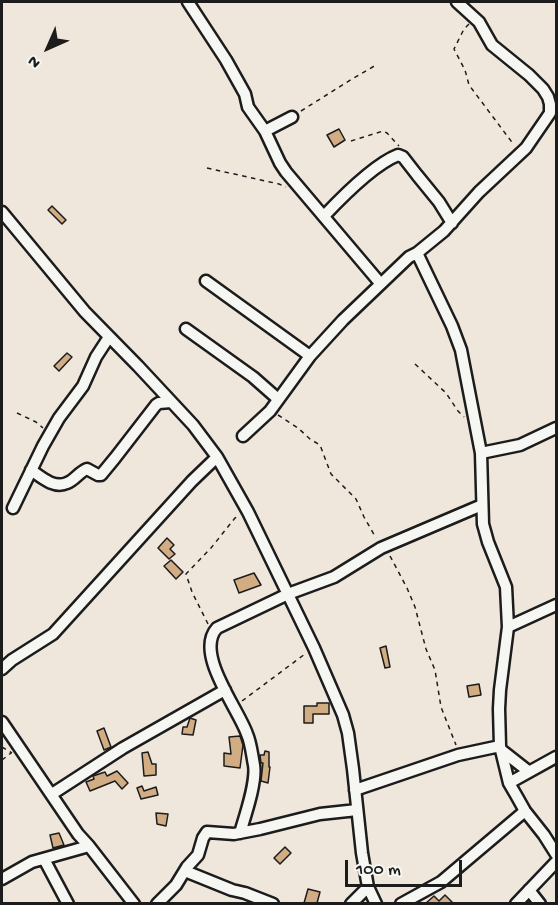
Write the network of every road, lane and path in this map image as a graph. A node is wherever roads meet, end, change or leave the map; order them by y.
1 (188, 2) edge
2 (457, 2) edge
3 (477, 19) junction
4 (376, 65) dead end
5 (553, 111) edge
6 (292, 117) joint
7 (265, 132) junction
8 (351, 141) dead end
9 (520, 153) junction
10 (408, 163) junction
11 (207, 168) dead end
12 (287, 187) dead end
13 (2, 212) edge
14 (324, 216) junction
15 (452, 223) junction
16 (417, 254) junction
17 (206, 281) dead end
18 (381, 284) junction
19 (186, 328) dead end
20 (109, 337) junction
21 (310, 356) junction
22 (415, 364) dead end
23 (278, 399) junction
24 (171, 402) junction
25 (270, 411) junction
26 (17, 413) dead end
27 (464, 417) dead end
28 (556, 428) edge
29 (52, 430) junction
30 (243, 436) dead end
31 (481, 453) junction
32 (217, 457) junction
33 (32, 470) junction
34 (482, 505) junction
35 (13, 508) dead end
36 (248, 512) junction
37 (381, 548) junction
38 (288, 594) junction
39 (556, 605) edge
40 (508, 627) junction
41 (212, 634) junction
42 (314, 648) junction
43 (2, 669) edge
44 (225, 690) junction
45 (234, 707) junction
46 (2, 722) edge
47 (500, 747) junction
48 (12, 753) dead end
49 (458, 755) junction
50 (556, 758) edge
51 (2, 760) edge
52 (528, 771) junction
53 (509, 783) junction
54 (355, 790) junction
55 (52, 794) junction
56 (357, 810) junction
57 (525, 811) junction
58 (240, 833) junction
59 (89, 846) junction
60 (556, 854) edge
61 (44, 859) junction
62 (556, 862) edge
63 (185, 871) junction
64 (2, 879) edge
65 (368, 887) junction
66 (529, 890) junction
67 (259, 901) edge
68 (68, 903) edge
69 (134, 903) edge
70 (157, 903) edge
71 (273, 903) edge
72 (351, 903) edge
73 (376, 903) edge
74 (401, 903) edge
75 (516, 903) edge
76 (540, 903) edge

1 - 7 street
2 - 3 street
3 - 5 street
3 - 9 path
4 - 6 path
5 - 9 street
6 - 7 street
7 - 14 street
8 - 10 path
9 - 15 street
10 - 14 street
10 - 15 street
11 - 12 path
13 - 20 street
14 - 18 street
15 - 16 street
16 - 18 street
16 - 31 street
17 - 21 street
18 - 21 street
19 - 23 street
20 - 24 street
20 - 29 street
21 - 23 street
22 - 27 path
23 - 25 street
24 - 32 street
24 - 33 street
25 - 30 street
25 - 37 path
26 - 29 path
28 - 31 street
29 - 33 street
31 - 34 street
32 - 36 street
32 - 43 street
33 - 35 street
34 - 37 street
34 - 40 street
36 - 38 street
36 - 41 path
37 - 38 street
37 - 49 path
38 - 41 street
38 - 42 street
39 - 40 street
40 - 47 street
41 - 44 street
42 - 45 path
42 - 54 street
44 - 45 street
44 - 55 street
45 - 58 street
46 - 55 street
47 - 49 street
47 - 52 street
47 - 53 street
48 - 51 path
49 - 54 street
50 - 52 street
52 - 53 street
53 - 57 street
54 - 56 street
55 - 59 street
56 - 58 street
56 - 65 street
57 - 60 street
57 - 74 street
58 - 63 street
59 - 61 street
59 - 69 street
61 - 64 street
61 - 68 street
62 - 66 street
63 - 67 street
63 - 70 street
65 - 72 street
65 - 73 street
66 - 75 street
66 - 76 street
67 - 71 street

